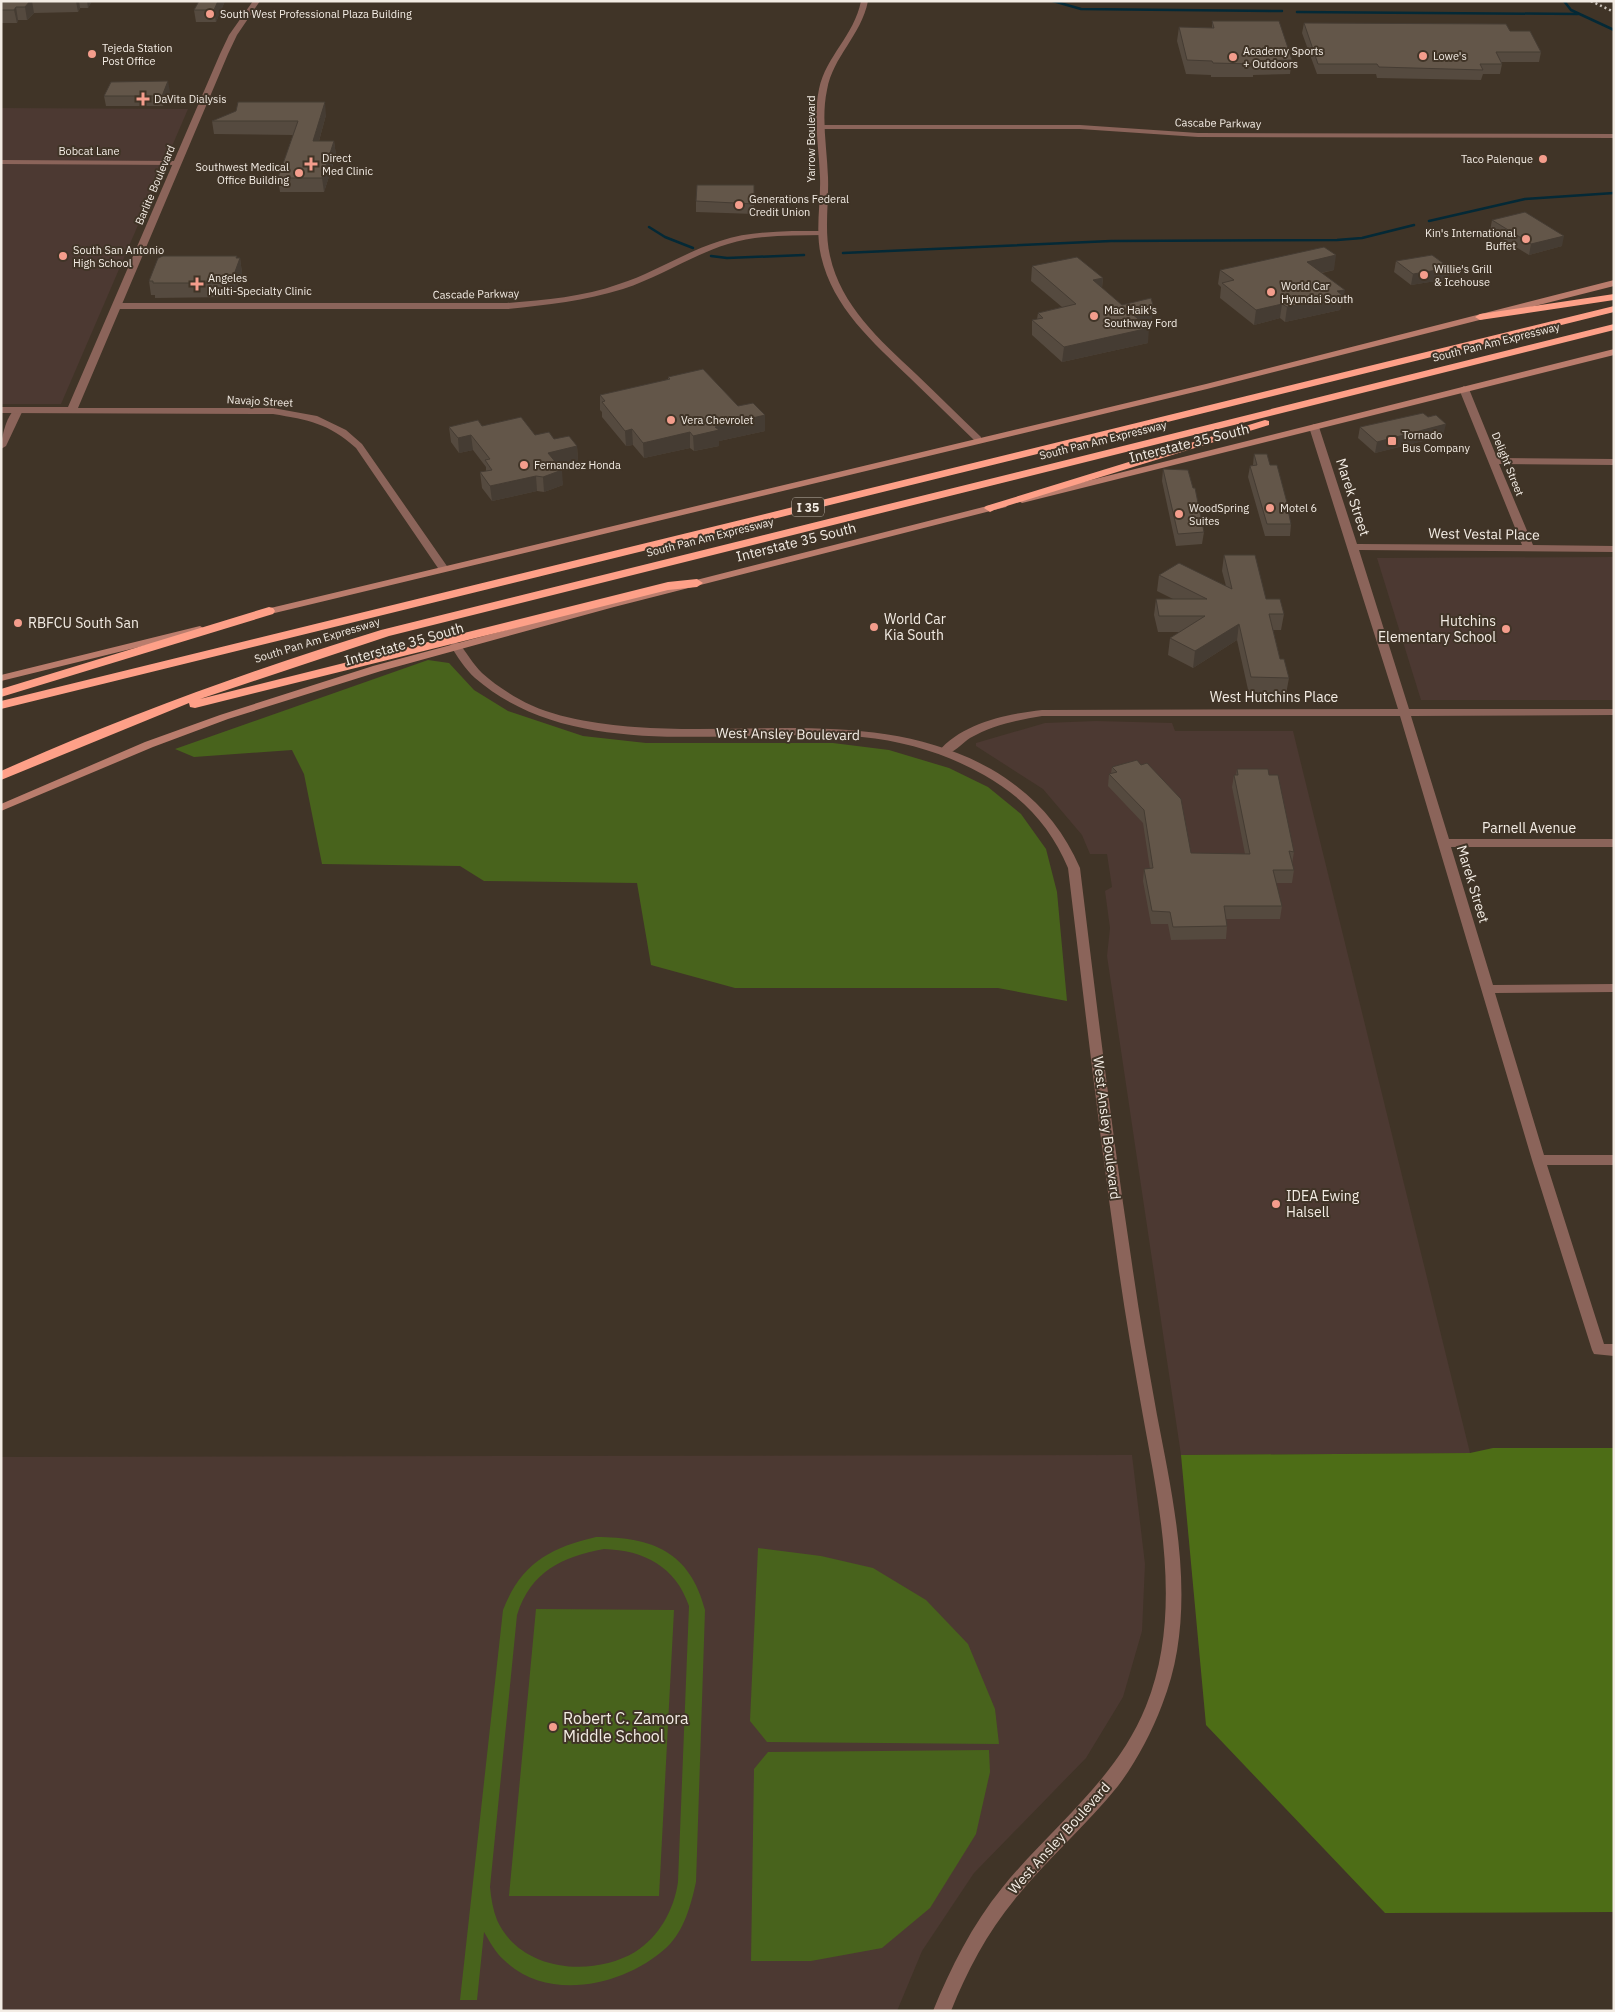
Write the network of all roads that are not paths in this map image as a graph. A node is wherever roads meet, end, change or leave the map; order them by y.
1 (257, 1) edge
2 (865, 1) edge
3 (821, 127) junction
4 (1614, 136) edge
5 (1, 162) edge
6 (176, 163) junction
7 (823, 233) junction
8 (1614, 283) edge
9 (1614, 297) edge
10 (116, 306) junction
11 (1614, 308) edge
12 (1480, 317) junction
13 (1614, 327) edge
14 (1614, 352) edge
15 (1510, 353) junction
16 (1464, 389) junction
17 (1, 410) edge
18 (18, 410) junction
19 (72, 410) junction
20 (1314, 427) junction
21 (978, 440) junction
22 (1, 446) edge
23 (1493, 461) junction
24 (1614, 462) edge
25 (990, 508) junction
26 (1353, 547) junction
27 (1529, 549) junction
28 (1614, 549) edge
29 (444, 569) junction
30 (697, 583) junction
31 (269, 611) junction
32 (455, 645) junction
33 (1, 678) edge
34 (1, 693) edge
35 (1, 705) edge
36 (1405, 712) junction
37 (1614, 712) edge
38 (63, 749) junction
39 (944, 752) junction
40 (1, 776) edge
41 (1, 808) edge
42 (1614, 842) edge
43 (1444, 843) junction
44 (1614, 988) edge
45 (1488, 989) junction
46 (1539, 1160) junction
47 (1614, 1160) edge
48 (1606, 1350) edge
49 (942, 2011) edge

1 - 6 street, Barlite Boulevard
2 - 3 street, Yarrow Boulevard
3 - 4 street, Cascabe Parkway
3 - 7 street, Yarrow Boulevard
5 - 6 street, Bobcat Lane
6 - 10 street, Barlite Boulevard
7 - 10 street, Cascade Parkway
7 - 21 street, Yarrow Boulevard
8 - 12 main road
9 - 12 highway
10 - 19 street, Barlite Boulevard
11 - 35 highway, South Pan Am Expressway / I 35
12 - 21 main road
13 - 15 highway, South Pan Am Expressway / I 35
14 - 16 main road, Interstate 35 South
15 - 25 highway
15 - 38 highway, South Pan Am Expressway / I 35
16 - 20 main road, Interstate 35 South
16 - 23 street, Delight Street
17 - 18 street, Navajo Street
18 - 19 street, Navajo Street
18 - 22 street
19 - 29 street, Navajo Street
20 - 25 main road, Interstate 35 South
20 - 26 street, Marek Street
21 - 29 main road
23 - 24 street
23 - 27 street, Delight Street
25 - 30 main road, Interstate 35 South
26 - 27 street, West Vestal Place
26 - 36 street, Marek Street
27 - 28 street, West Vestal Place
29 - 31 main road
30 - 32 main road, Interstate 35 South
30 - 38 highway
31 - 33 main road
31 - 34 highway
32 - 39 street, West Ansley Boulevard
32 - 41 main road, Interstate 35 South
36 - 37 street, West Hutchins Place
36 - 39 street, West Hutchins Place
36 - 43 street, Marek Street
38 - 40 highway, South Pan Am Expressway / I 35
39 - 49 street, West Ansley Boulevard
42 - 43 street, Parnell Avenue
43 - 45 street, Marek Street
44 - 45 street
45 - 46 street, Marek Street
46 - 47 street
46 - 48 street, Marek Street

